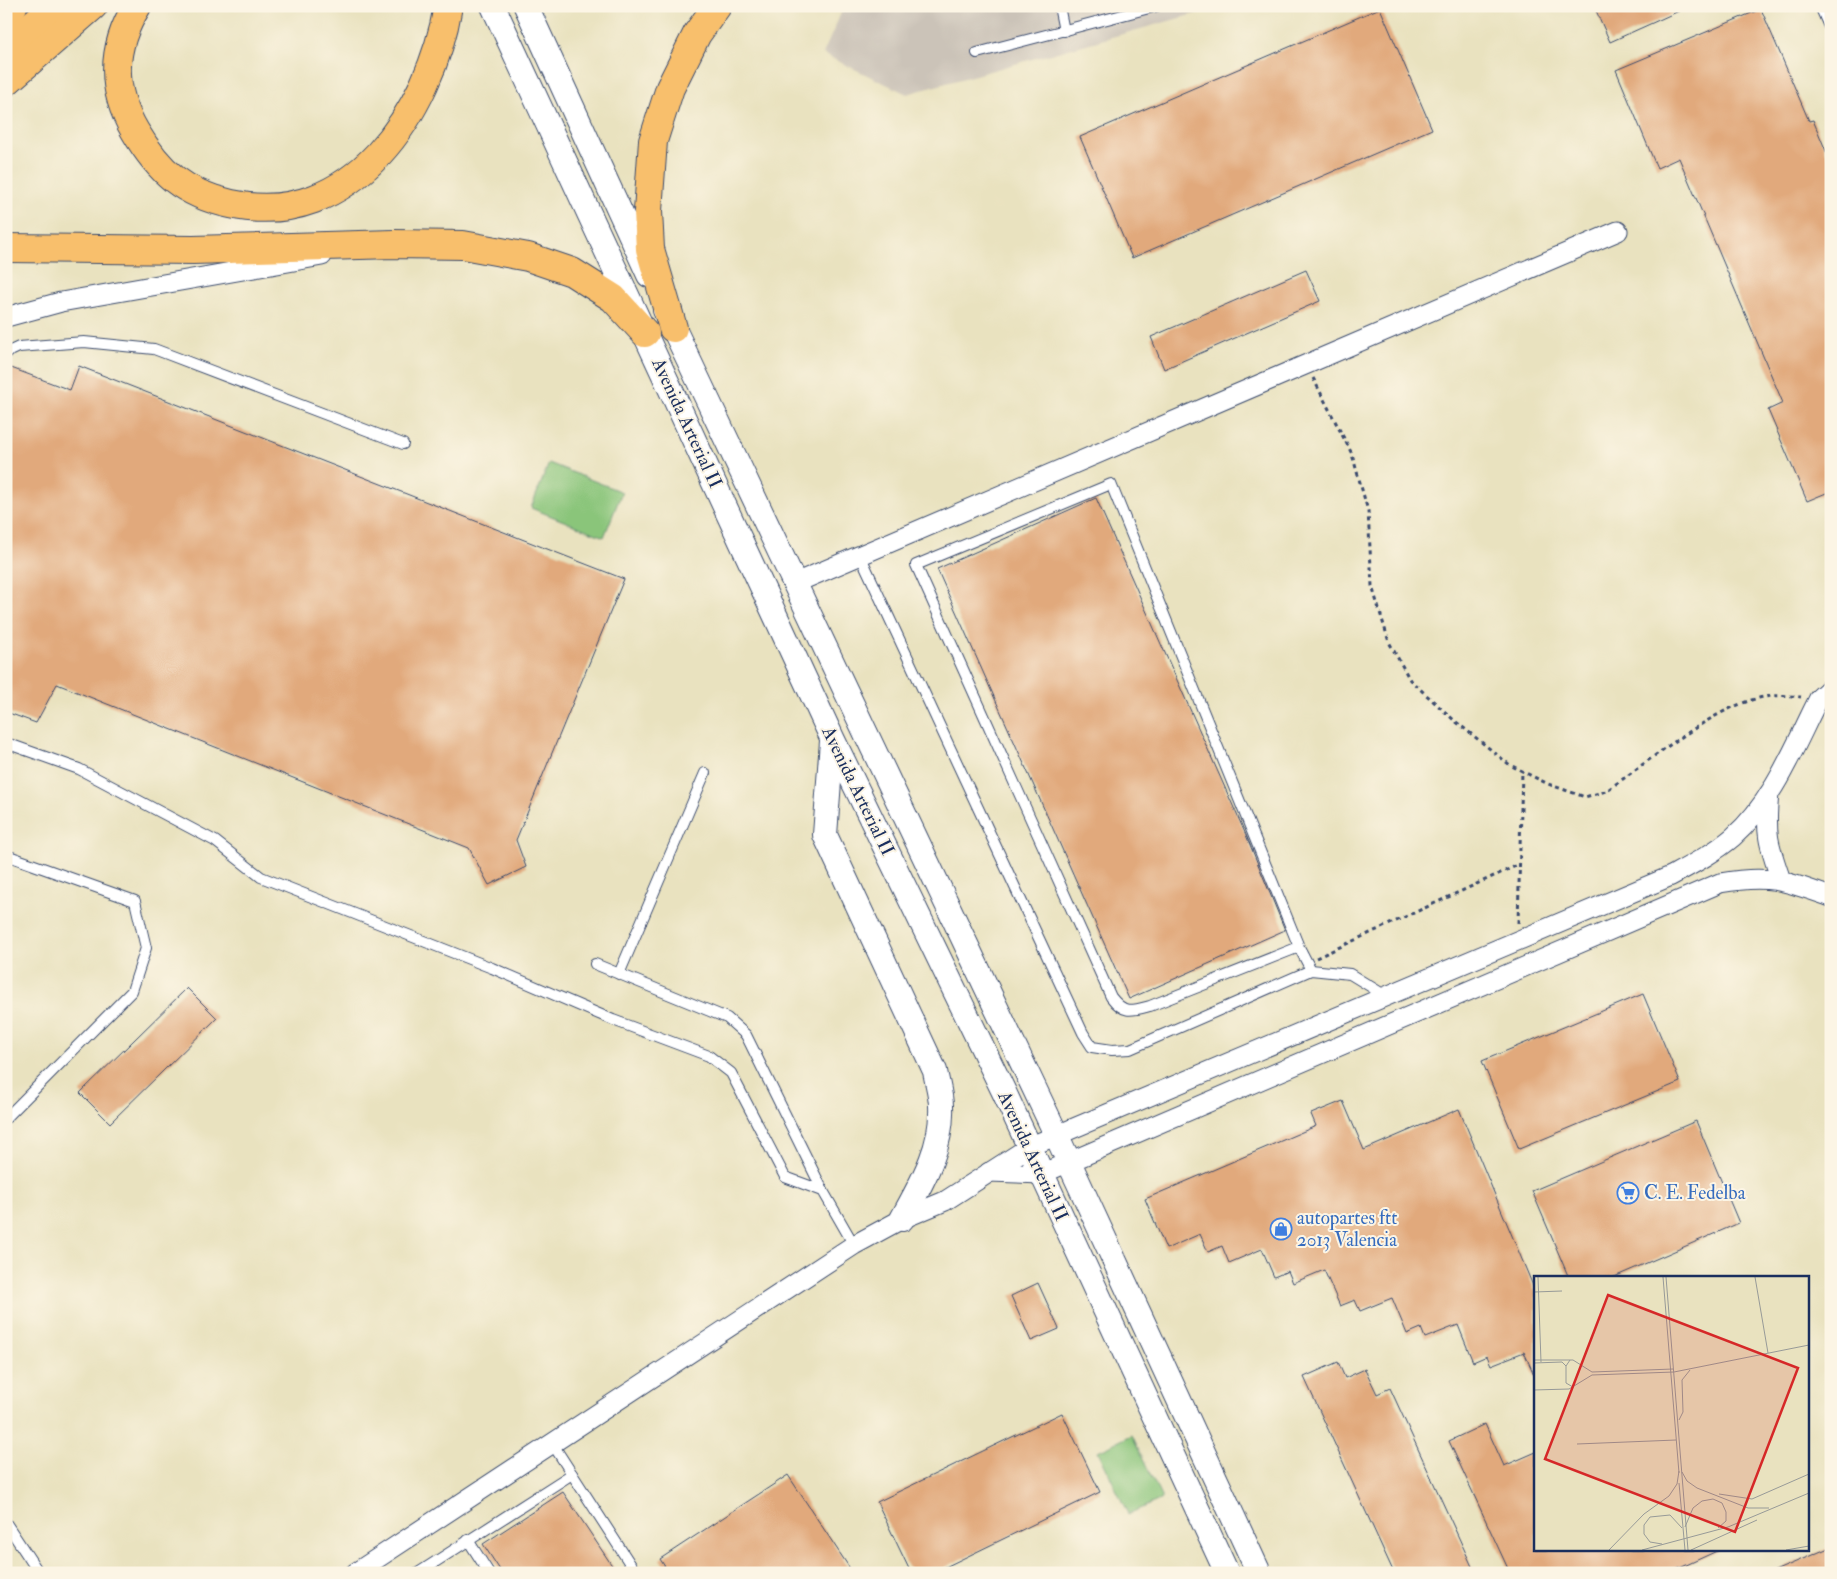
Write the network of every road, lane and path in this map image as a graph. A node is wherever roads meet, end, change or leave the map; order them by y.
1 (13, 6) edge
2 (54, 6) edge
3 (93, 6) edge
4 (137, 6) edge
5 (448, 6) edge
6 (493, 6) edge
7 (526, 6) edge
8 (716, 6) edge
9 (1059, 6) edge
10 (1157, 6) edge
11 (1824, 8) edge
12 (6, 13) edge
13 (1064, 31) junction
14 (1831, 31) edge
15 (6, 48) edge
16 (977, 53) dead end
17 (6, 82) edge
18 (1618, 231) dead end
19 (394, 244) junction
20 (6, 248) edge
21 (6, 317) edge
22 (673, 328) junction
23 (645, 333) junction
24 (6, 353) edge
25 (1306, 364) junction
26 (403, 444) dead end
27 (860, 555) junction
28 (793, 584) junction
29 (1827, 694) edge
30 (833, 740) junction
31 (6, 742) edge
32 (1522, 771) junction
33 (705, 772) dead end
34 (1769, 794) junction
35 (6, 855) edge
36 (1520, 864) junction
37 (1781, 880) junction
38 (1831, 897) edge
39 (1517, 940) junction
40 (1299, 947) junction
41 (596, 964) dead end
42 (1309, 966) junction
43 (619, 974) junction
44 (1386, 996) junction
45 (6, 1118) edge
46 (1056, 1134) junction
47 (1029, 1148) junction
48 (1069, 1161) junction
49 (989, 1172) junction
50 (1041, 1174) junction
51 (823, 1192) junction
52 (902, 1219) junction
53 (854, 1245) junction
54 (552, 1443) junction
55 (572, 1474) junction
56 (6, 1523) edge
57 (468, 1540) junction
58 (39, 1573) edge
59 (355, 1573) edge
60 (418, 1573) edge
61 (489, 1573) edge
62 (636, 1573) edge
63 (1227, 1573) edge
64 (1259, 1573) edge

1 - 12 highway
2 - 15 highway
3 - 17 highway
4 - 5 highway
6 - 23 street, Avenida Arterial II
7 - 22 street, Avenida Arterial II
8 - 22 highway
9 - 13 lane
10 - 13 lane
11 - 14 lane
13 - 16 lane
18 - 25 street
19 - 20 highway
19 - 21 street
19 - 23 highway
22 - 28 street, Avenida Arterial II
23 - 30 street, Avenida Arterial II
24 - 26 lane
25 - 27 street
25 - 32 path
27 - 28 street
27 - 42 lane
28 - 46 street, Avenida Arterial II
29 - 32 path
29 - 34 street
30 - 47 street, Avenida Arterial II
30 - 52 street
31 - 51 lane
32 - 36 path
33 - 43 lane
34 - 37 street
34 - 39 street
35 - 45 lane
36 - 39 path
36 - 42 path
37 - 38 street
37 - 48 street
39 - 44 street
40 - 40 lane
40 - 42 lane
41 - 43 lane
42 - 44 lane
43 - 51 lane
44 - 46 street
46 - 47 street
46 - 48 street, Avenida Arterial II
47 - 49 street
47 - 50 street, Avenida Arterial II
48 - 50 street
48 - 64 street, Avenida Arterial II
49 - 50 street
49 - 52 street
50 - 63 street, Avenida Arterial II
51 - 53 lane
52 - 53 street
53 - 54 street
54 - 55 lane
54 - 59 street
55 - 57 lane
55 - 62 lane
56 - 58 lane
57 - 60 lane
57 - 61 lane

